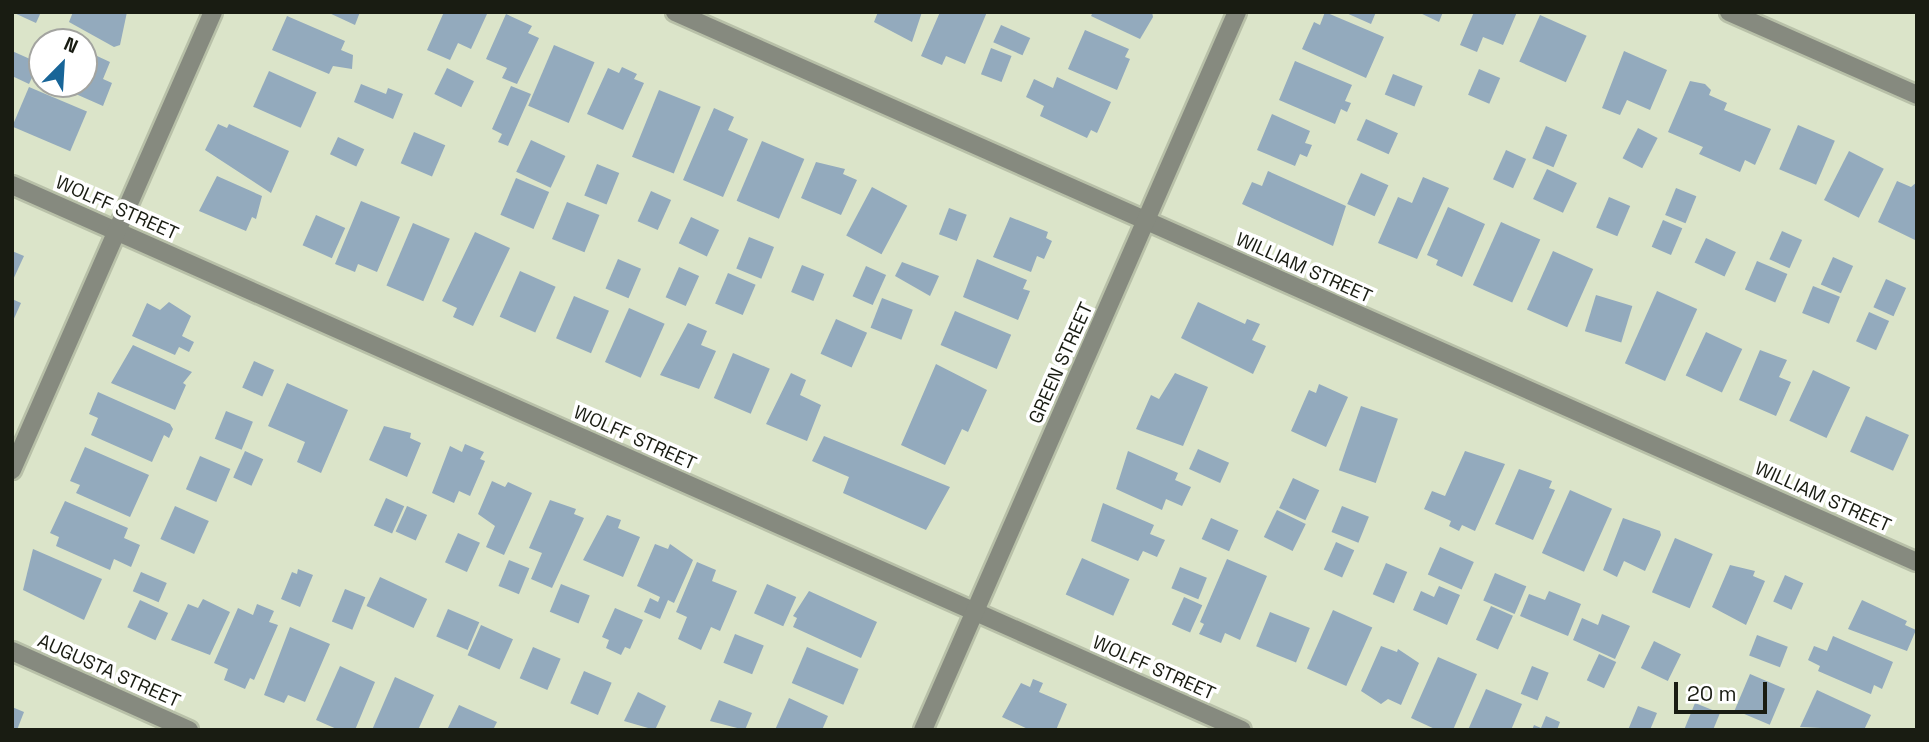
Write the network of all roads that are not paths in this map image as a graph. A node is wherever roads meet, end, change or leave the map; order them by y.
1 (213, 12) edge
2 (675, 12) edge
3 (1237, 12) edge
4 (1729, 12) edge
5 (1917, 95) edge
6 (12, 185) edge
7 (1145, 221) junction
8 (117, 231) junction
9 (12, 470) edge
10 (1917, 562) edge
11 (974, 612) junction
12 (12, 651) edge
13 (189, 730) edge
14 (923, 730) edge
15 (1242, 730) edge

1 - 8 street
2 - 7 street, WILLIAM STREET
3 - 7 street, GREEN STREET
4 - 5 street
6 - 8 street, WOLFF STREET
7 - 10 street, WILLIAM STREET
7 - 11 street, GREEN STREET
8 - 9 street
8 - 11 street, WOLFF STREET
11 - 14 street, GREEN STREET
11 - 15 street, WOLFF STREET
12 - 13 street, AUGUSTA STREET

